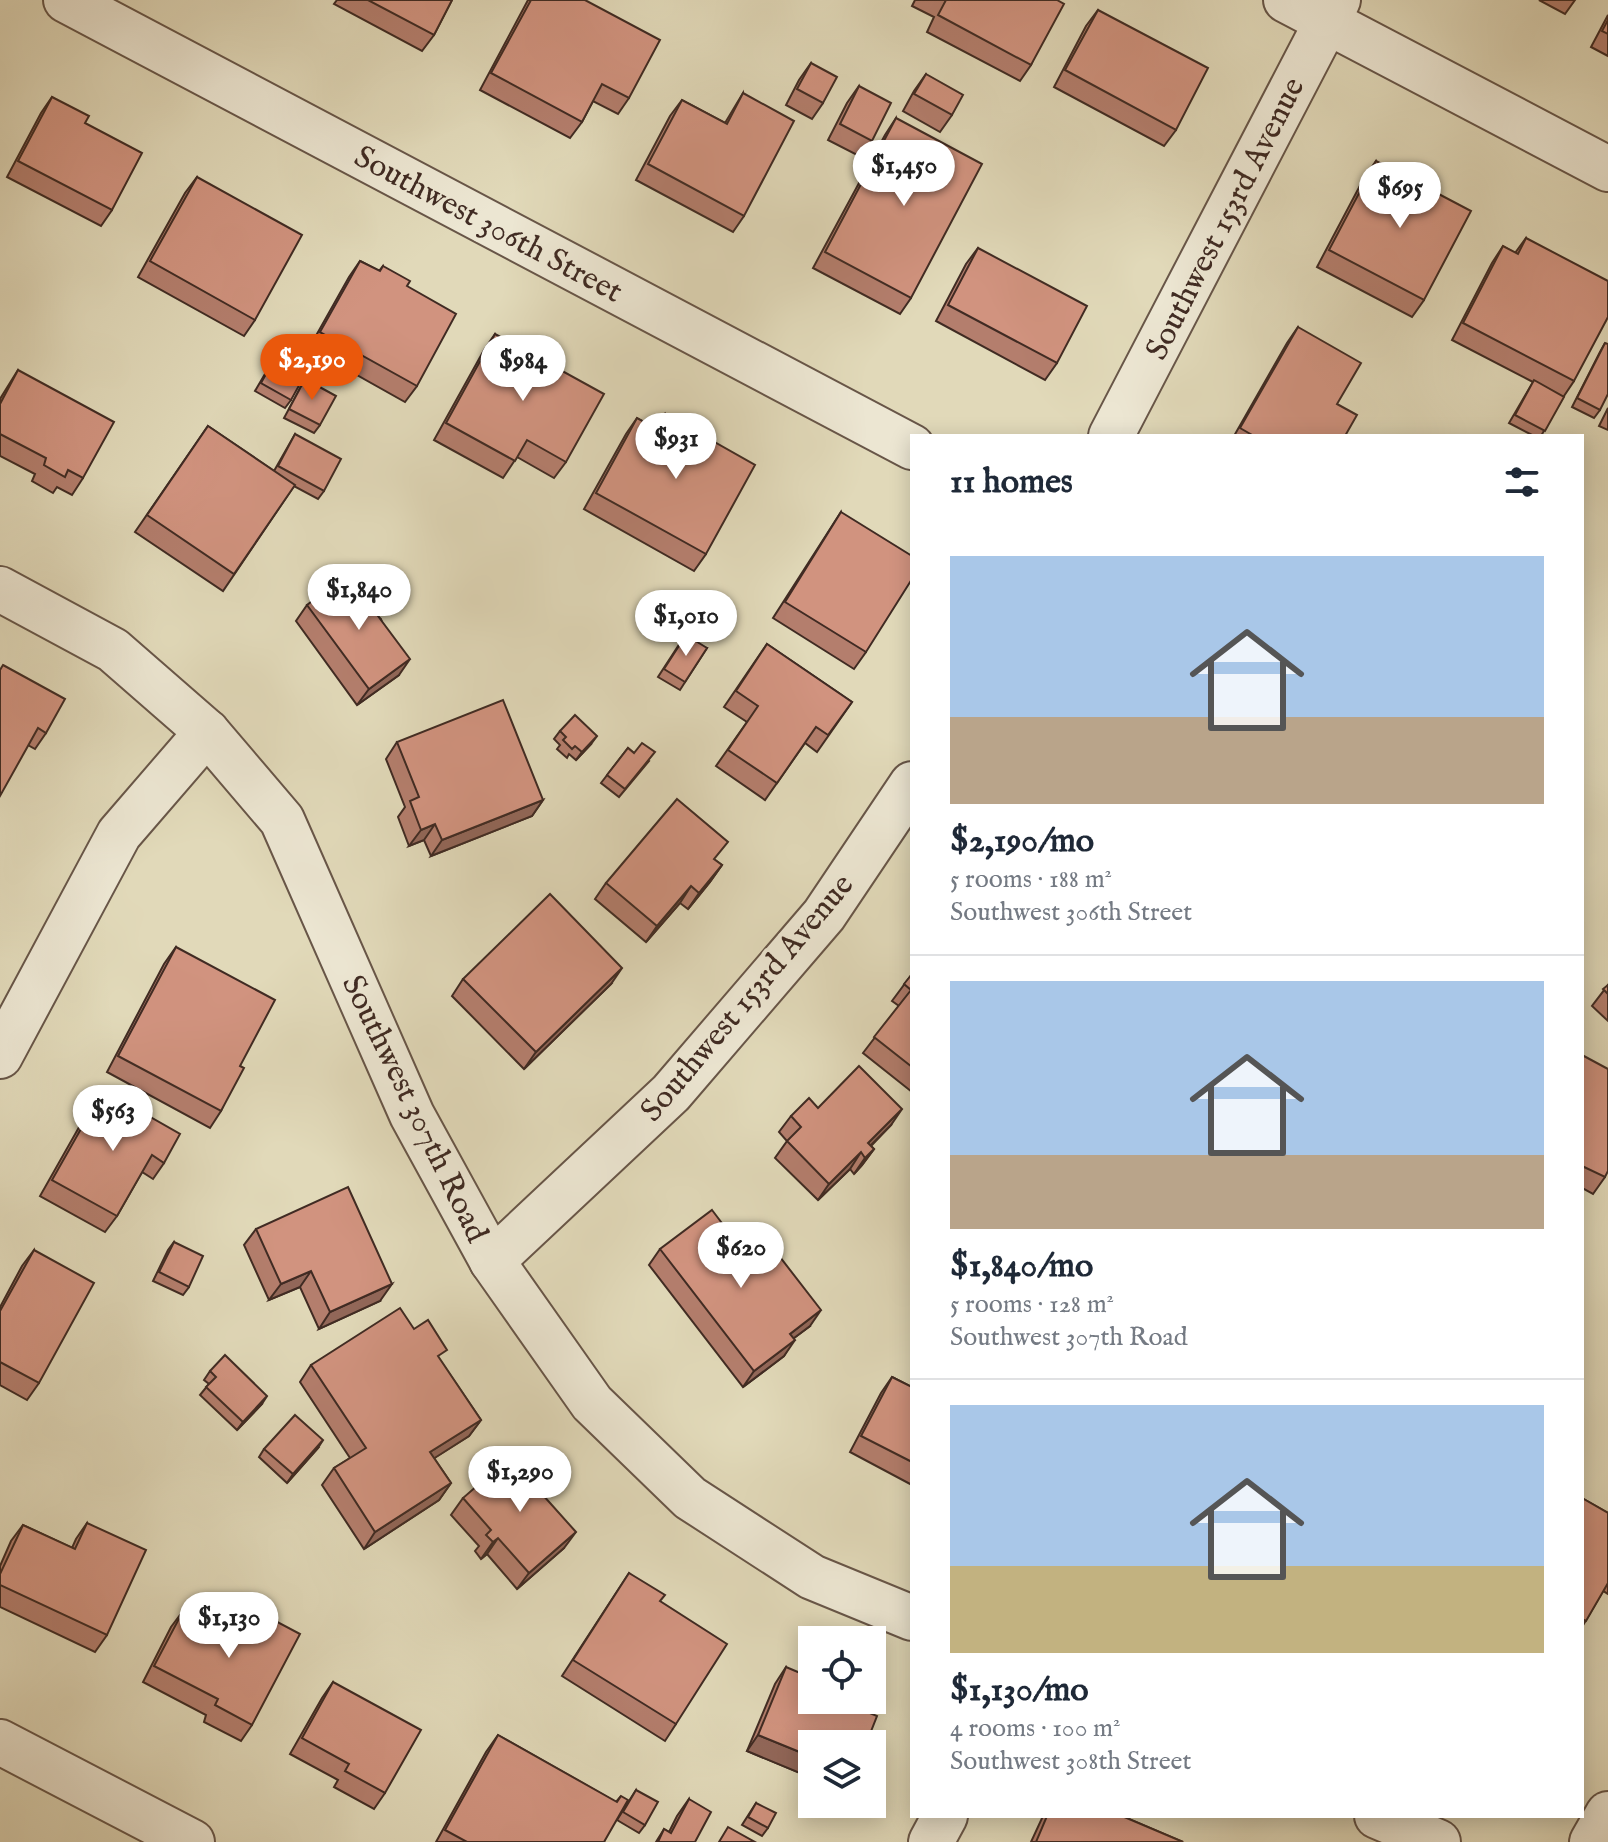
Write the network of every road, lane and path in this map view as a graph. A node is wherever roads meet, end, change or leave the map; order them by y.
1 (66, 0) edge
2 (1286, 0) edge
3 (1332, 11) edge
4 (1608, 169) edge
5 (1112, 434) edge
6 (910, 446) edge
7 (0, 589) edge
8 (207, 732) junction
9 (910, 787) edge
10 (0, 1056) edge
11 (492, 1261) junction
12 (910, 1617) edge
13 (0, 1742) edge
14 (1608, 1814) edge
15 (944, 1818) edge
16 (1382, 1818) edge
17 (192, 1842) edge
18 (931, 1842) edge
19 (1438, 1842) edge
20 (1592, 1842) edge

1 - 6 street, Southwest 306th Street
2 - 3 street
3 - 4 street
3 - 5 street, Southwest 153rd Avenue
7 - 8 street, Southwest 307th Road
8 - 10 street
8 - 11 street, Southwest 307th Road
9 - 11 street, Southwest 153rd Avenue
11 - 12 street, Southwest 307th Road
13 - 17 street
14 - 20 street
15 - 18 street
16 - 19 street

